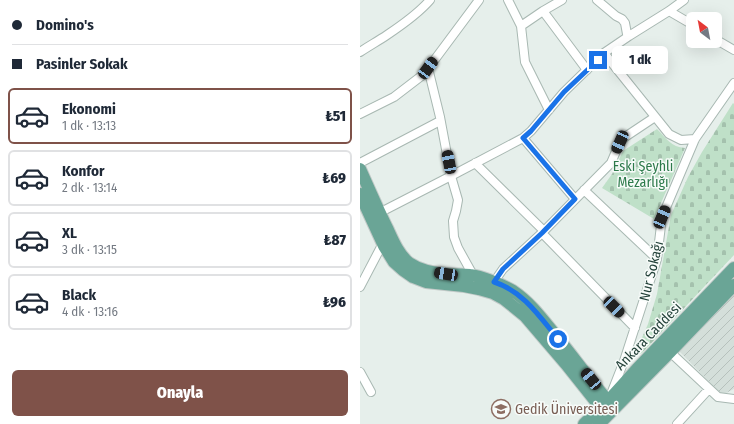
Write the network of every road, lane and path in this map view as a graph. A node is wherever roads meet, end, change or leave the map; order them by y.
1 (430, 0) edge
2 (479, 0) edge
3 (508, 0) edge
4 (562, 0) edge
5 (597, 0) edge
6 (684, 0) edge
7 (543, 11) junction
8 (669, 11) junction
9 (686, 22) edge
10 (521, 26) junction
11 (629, 36) junction
12 (722, 43) edge
13 (734, 50) edge
14 (360, 52) edge
15 (604, 54) junction
16 (428, 68) junction
17 (587, 70) junction
18 (732, 90) edge
19 (549, 110) junction
20 (360, 114) edge
21 (655, 117) junction
22 (440, 121) junction
23 (523, 138) junction
24 (695, 139) junction
25 (360, 163) edge
26 (475, 163) junction
27 (360, 169) edge
28 (451, 176) junction
29 (584, 190) junction
30 (360, 194) edge
31 (575, 199) junction
32 (379, 213) junction
33 (543, 232) junction
34 (383, 243) junction
35 (657, 259) junction
36 (734, 268) edge
37 (473, 275) junction
38 (494, 282) junction
39 (734, 285) edge
40 (360, 287) edge
41 (635, 328) junction
42 (670, 352) junction
43 (624, 360) junction
44 (637, 369) junction
45 (360, 372) edge
46 (709, 389) junction
47 (371, 392) dead end
48 (734, 399) edge
49 (607, 407) junction
50 (584, 424) edge
51 (599, 424) edge
52 (676, 424) edge

1 - 14 street
2 - 16 street
3 - 10 street
4 - 7 street
5 - 11 street
6 - 8 street
7 - 10 street
7 - 17 street
8 - 9 street
8 - 11 street
10 - 19 street
11 - 15 street
12 - 13 street
15 - 17 street
15 - 21 street
16 - 20 street
16 - 22 street
17 - 19 street
18 - 24 street, Nur Sokağı
19 - 23 street
21 - 24 street
21 - 29 street
22 - 25 street
22 - 28 street
23 - 26 street
23 - 31 street
24 - 35 street, Nur Sokağı
26 - 28 street
26 - 33 street
27 - 32 main road
28 - 32 street
28 - 37 street
29 - 31 street
29 - 35 street
30 - 34 main road
31 - 33 street
32 - 37 main road
33 - 38 street
33 - 41 street
34 - 40 street
34 - 49 main road
35 - 41 street, Nur Sokağı
36 - 44 main road, Ankara Caddesi
37 - 38 main road
38 - 49 main road
39 - 42 main road, Ankara Caddesi
41 - 43 street, Nur Sokağı
42 - 46 street
42 - 49 main road, Ankara Caddesi
43 - 44 street
43 - 49 street, Nur Sokağı
44 - 49 main road, Ankara Caddesi
45 - 47 street
46 - 48 street
46 - 52 street
49 - 50 main road, Ankara Caddesi
49 - 51 main road, Ankara Caddesi

